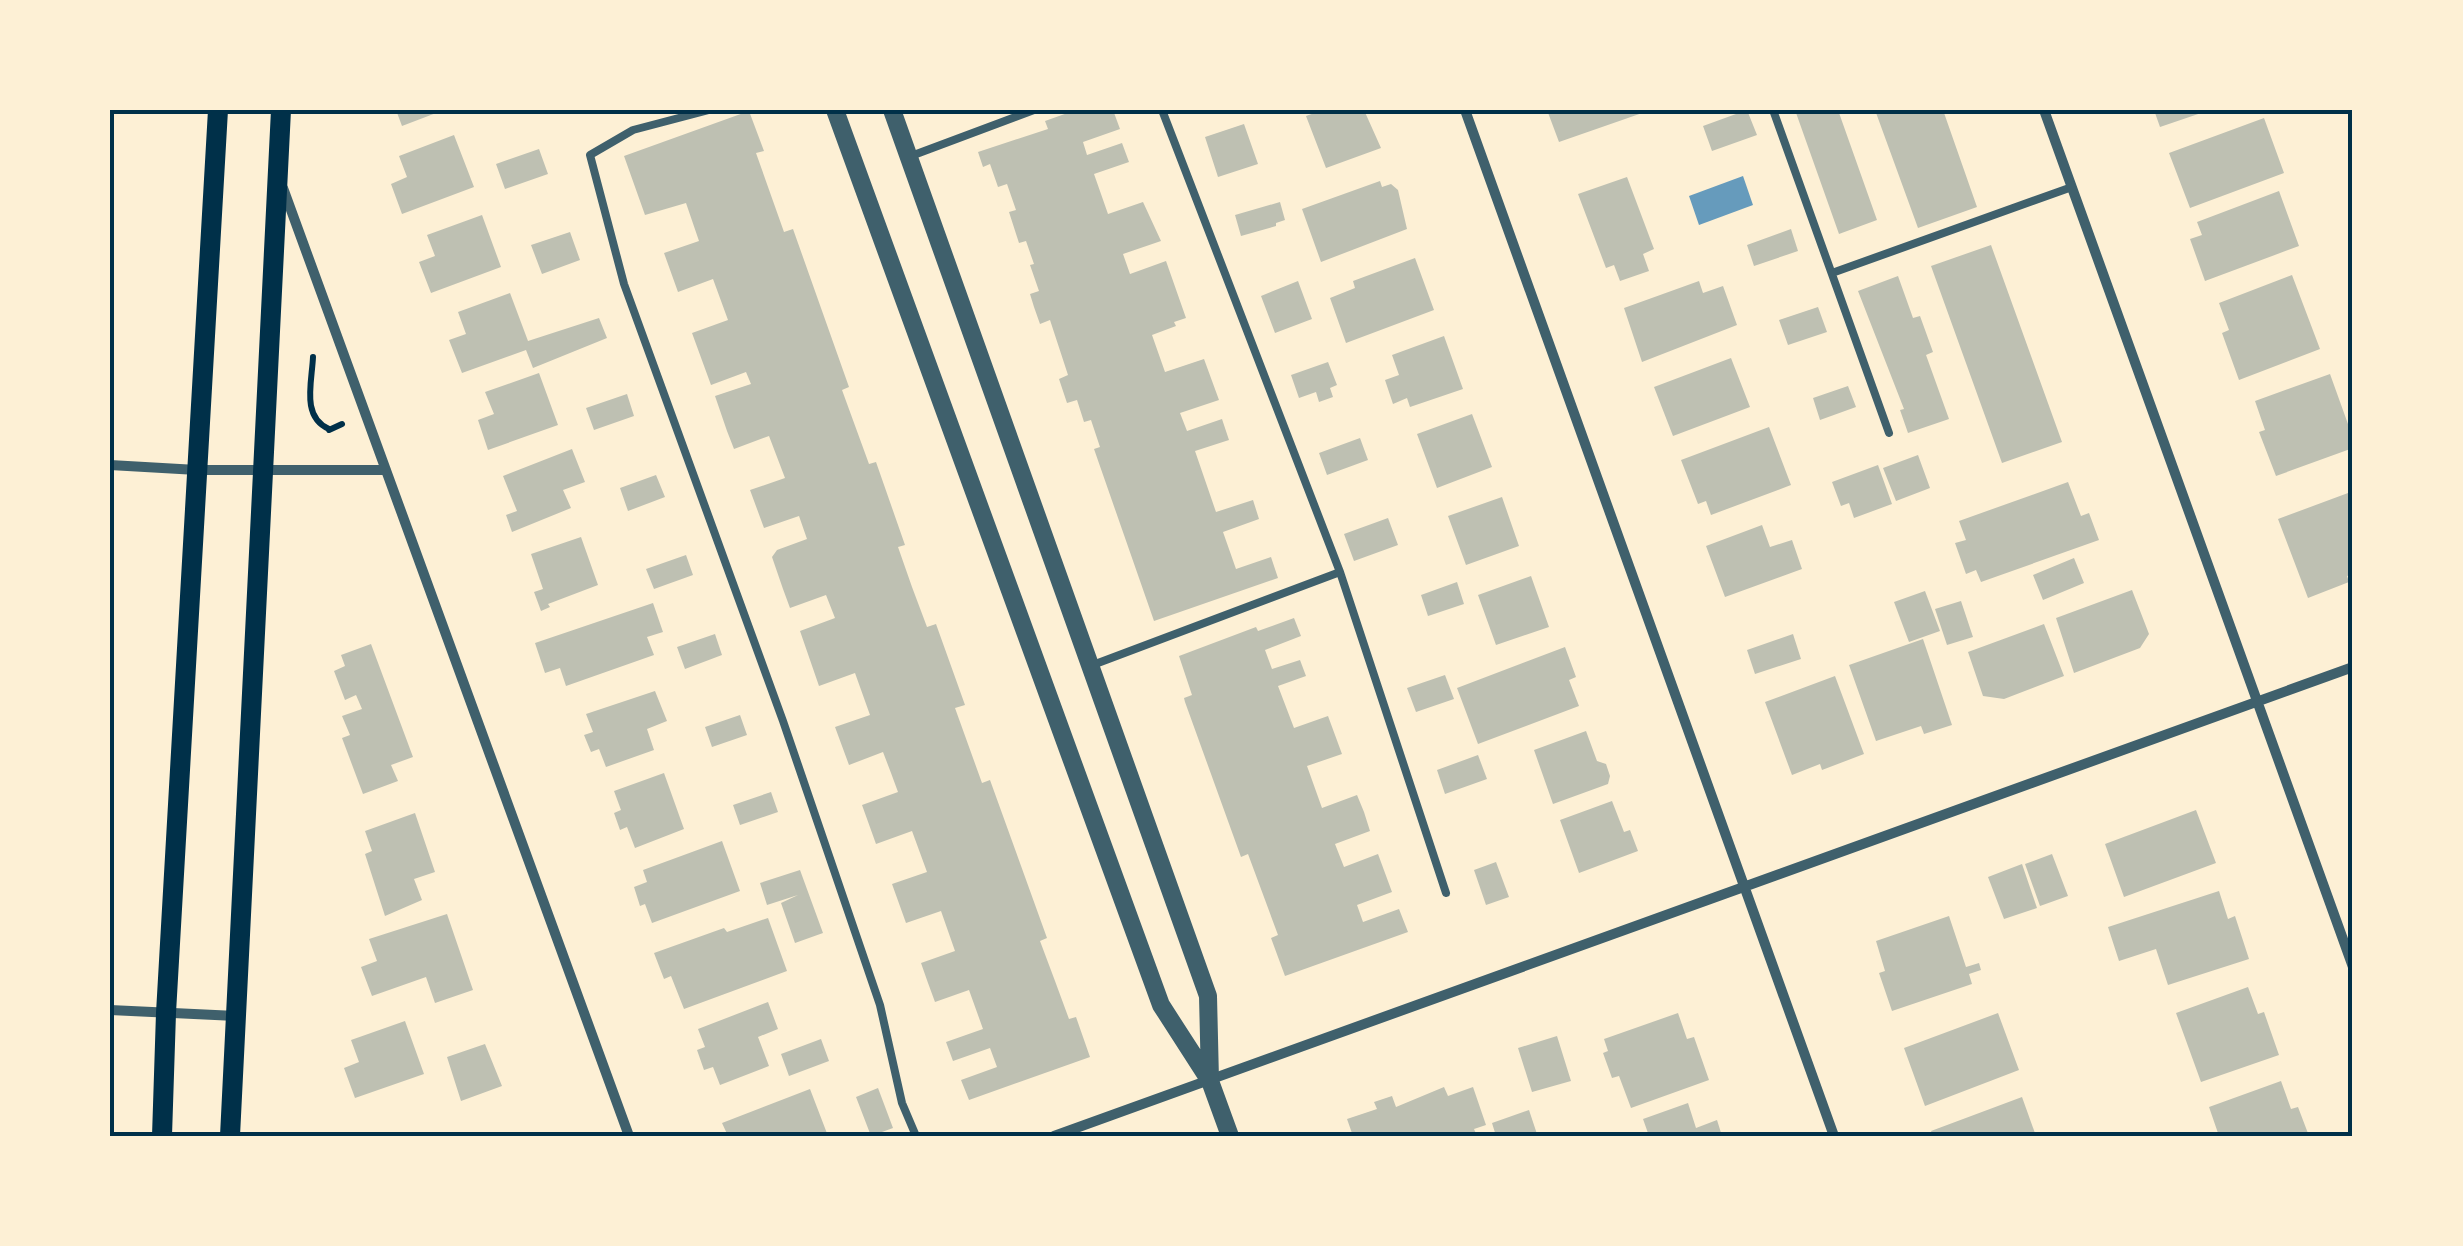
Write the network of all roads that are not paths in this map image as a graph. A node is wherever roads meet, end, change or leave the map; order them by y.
1 (218, 110) edge
2 (281, 110) edge
3 (709, 110) edge
4 (835, 110) edge
5 (892, 110) edge
6 (1034, 110) edge
7 (1162, 110) edge
8 (1466, 110) edge
9 (1772, 110) edge
10 (2044, 110) edge
11 (908, 157) junction
12 (278, 173) junction
13 (2072, 188) junction
14 (1832, 273) junction
15 (1889, 434) dead end
16 (110, 465) edge
17 (197, 470) junction
18 (263, 470) junction
19 (386, 470) junction
20 (1340, 572) junction
21 (1090, 666) junction
22 (2353, 667) edge
23 (2258, 702) junction
24 (1746, 888) junction
25 (1446, 893) dead end
26 (2353, 967) edge
27 (110, 1010) edge
28 (166, 1012) junction
29 (236, 1016) junction
30 (1210, 1080) junction
31 (162, 1136) edge
32 (230, 1136) edge
33 (629, 1136) edge
34 (916, 1136) edge
35 (1054, 1136) edge
36 (1230, 1136) edge
37 (1834, 1136) edge

1 - 17 main road
2 - 12 main road
3 - 34 lane
4 - 30 street
5 - 11 street
6 - 11 lane
7 - 20 lane
8 - 24 street
9 - 14 lane
10 - 13 street
11 - 21 street
12 - 18 main road
12 - 19 street
13 - 14 lane
13 - 23 street
14 - 15 lane
16 - 17 street
17 - 18 street
17 - 28 main road
18 - 19 street
18 - 29 main road
19 - 33 street
20 - 21 lane
20 - 25 lane
21 - 30 street
22 - 23 street
23 - 24 street
23 - 26 street
24 - 30 street
24 - 37 street
27 - 28 street
28 - 29 street
28 - 31 main road
29 - 32 main road
30 - 35 street
30 - 36 street

